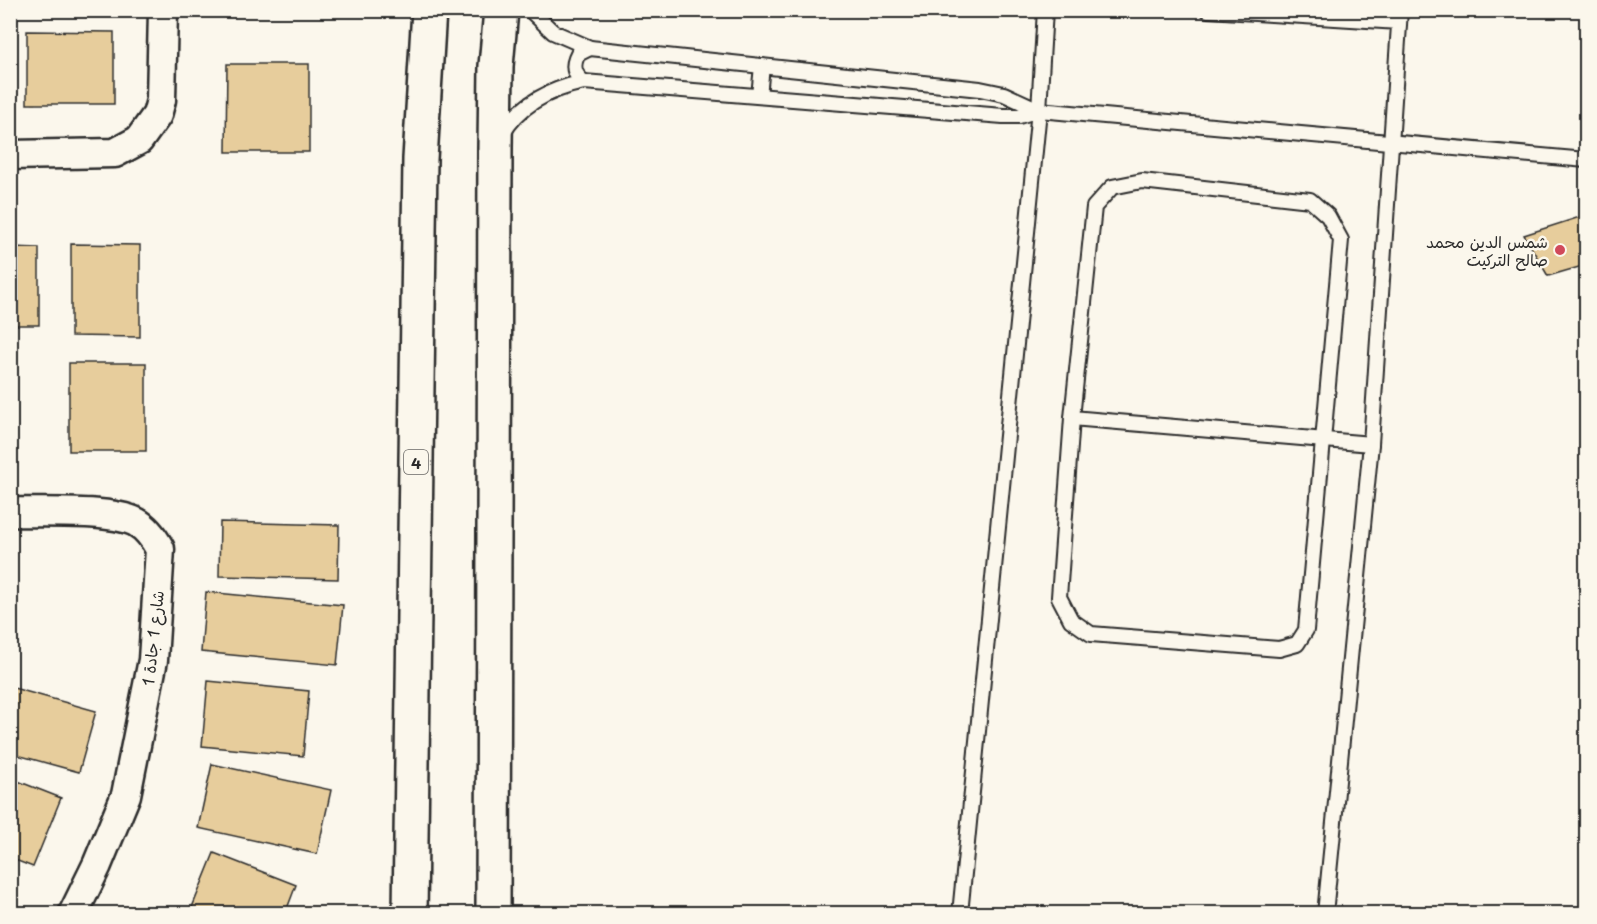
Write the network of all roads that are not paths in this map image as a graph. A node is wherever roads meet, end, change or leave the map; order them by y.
1 (163, 10) edge
2 (429, 10) edge
3 (501, 10) edge
4 (530, 10) edge
5 (1046, 10) edge
6 (1208, 10) edge
7 (1399, 16) edge
8 (590, 48) junction
9 (762, 66) junction
10 (584, 82) junction
11 (759, 96) junction
12 (1039, 110) junction
13 (1392, 140) junction
14 (495, 148) junction
15 (10, 155) edge
16 (1587, 160) edge
17 (1072, 418) junction
18 (1323, 438) junction
19 (1371, 444) junction
20 (10, 512) edge
21 (493, 913) edge
22 (73, 914) edge
23 (410, 914) edge
24 (960, 914) edge
25 (1324, 914) edge

1 - 15 street
2 - 23 main road, 4
3 - 14 main road
4 - 8 lane
5 - 12 lane
6 - 7 lane
7 - 13 lane
8 - 9 lane
8 - 10 lane
9 - 11 lane
9 - 12 lane
10 - 11 lane
10 - 14 lane
11 - 12 lane
12 - 13 lane
12 - 24 lane
13 - 16 lane
13 - 19 lane
14 - 21 main road
17 - 18 lane
17 - 18 lane
17 - 18 lane
18 - 19 lane
19 - 25 lane
20 - 22 street, شارع 1 جادة 1

